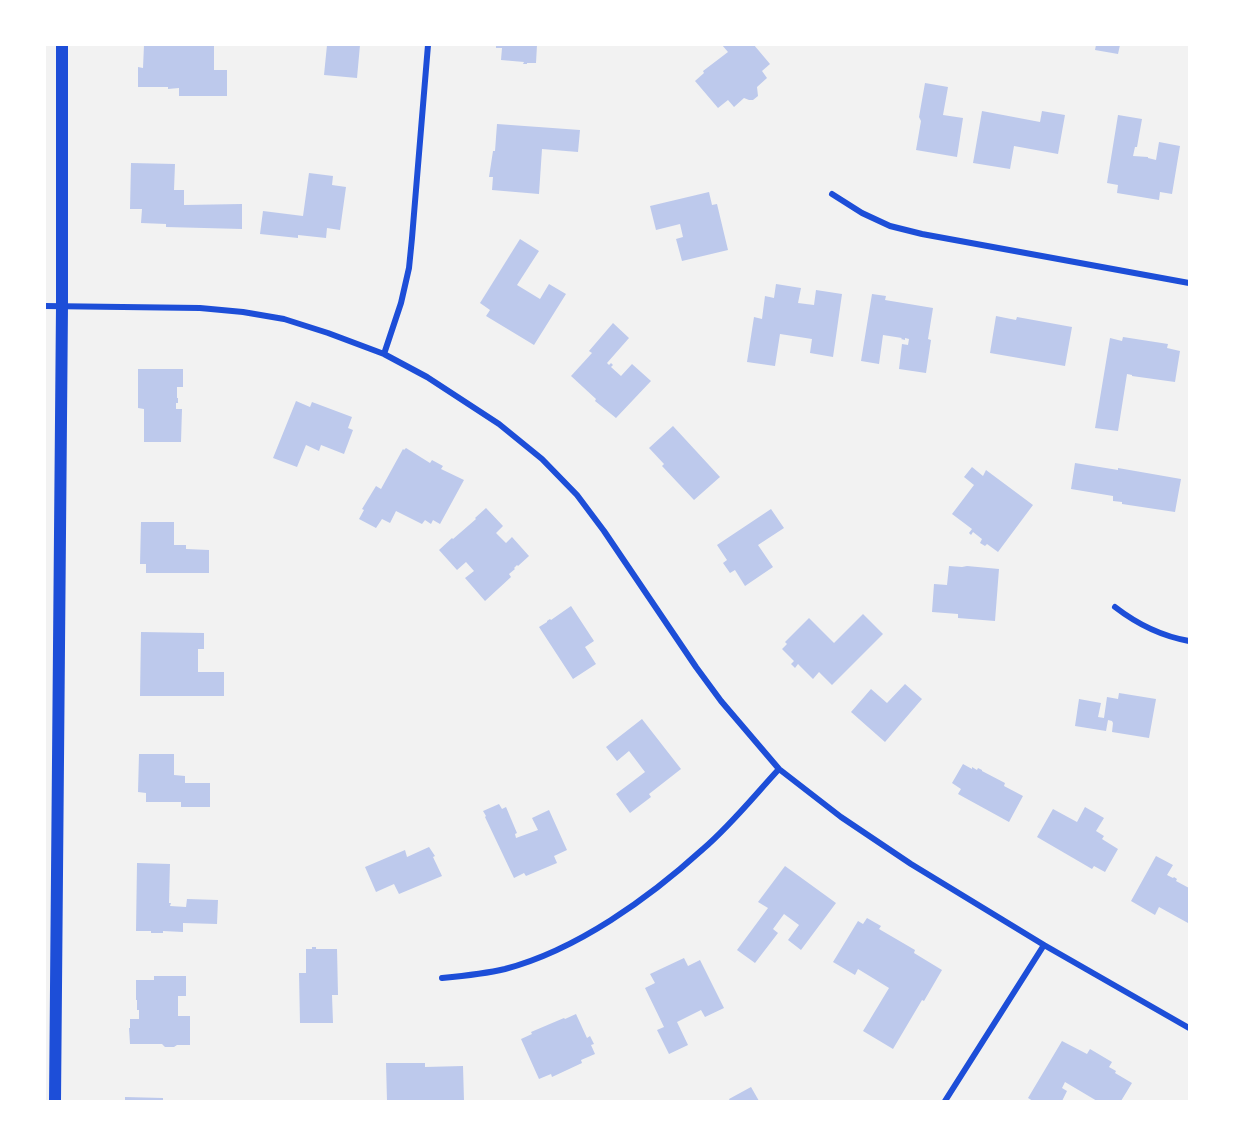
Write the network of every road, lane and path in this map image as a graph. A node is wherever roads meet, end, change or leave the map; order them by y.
1 (62, 45) edge
2 (428, 45) edge
3 (832, 194) dead end
4 (1189, 283) edge
5 (45, 306) edge
6 (62, 306) junction
7 (384, 354) junction
8 (1115, 607) dead end
9 (1189, 641) edge
10 (779, 769) junction
11 (1044, 945) junction
12 (442, 978) dead end
13 (1189, 1028) edge
14 (55, 1101) edge
15 (945, 1101) edge

1 - 6 main road
2 - 7 street
3 - 4 street
5 - 6 street
6 - 7 street
6 - 14 main road
7 - 10 street
8 - 9 street
10 - 11 street
10 - 12 street
11 - 13 street
11 - 15 street

